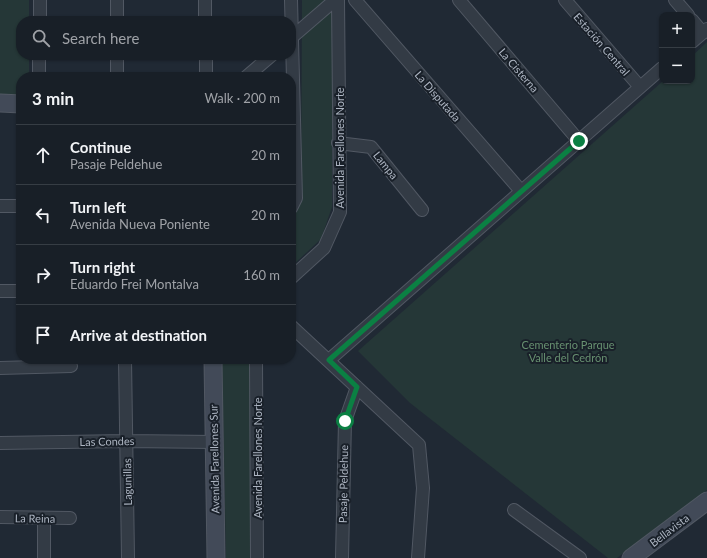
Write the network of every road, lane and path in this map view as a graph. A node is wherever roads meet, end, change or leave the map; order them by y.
1 (40, 0) edge
2 (117, 0) edge
3 (205, 0) edge
4 (292, 0) edge
5 (335, 0) edge
6 (338, 0) edge
7 (355, 0) edge
8 (458, 0) edge
9 (564, 0) edge
10 (675, 0) edge
11 (685, 12) edge
12 (40, 16) edge
13 (117, 16) edge
14 (205, 16) edge
15 (292, 16) edge
16 (695, 23) edge
17 (705, 31) edge
18 (296, 34) edge
19 (695, 39) edge
20 (39, 60) edge
21 (117, 60) edge
22 (206, 60) edge
23 (266, 60) edge
24 (292, 60) edge
25 (659, 71) edge
26 (39, 72) edge
27 (117, 72) edge
28 (206, 72) edge
29 (252, 72) edge
30 (292, 72) edge
31 (640, 87) junction
32 (0, 103) edge
33 (16, 104) edge
34 (579, 141) junction
35 (338, 143) junction
36 (521, 191) junction
37 (0, 206) edge
38 (16, 206) edge
39 (422, 210) dead end
40 (296, 273) edge
41 (0, 291) edge
42 (16, 291) edge
43 (296, 330) edge
44 (329, 360) junction
45 (125, 364) edge
46 (213, 364) edge
47 (256, 364) edge
48 (71, 366) dead end
49 (0, 368) edge
50 (357, 387) junction
51 (126, 441) junction
52 (214, 442) junction
53 (0, 443) edge
54 (707, 502) edge
55 (514, 510) dead end
56 (0, 517) edge
57 (44, 518) junction
58 (70, 518) dead end
59 (44, 558) edge
60 (128, 558) edge
61 (216, 558) edge
62 (257, 558) edge
63 (342, 558) edge
64 (418, 558) edge
65 (580, 558) edge
66 (631, 558) edge

1 - 12 street
2 - 13 street
3 - 14 street
4 - 15 street
5 - 18 street
6 - 35 street, Avenida Farellones Norte
7 - 36 street, La Disputada
8 - 34 street, La Cisterna
9 - 31 street, Estación Central
10 - 11 street
16 - 17 street
17 - 19 street
20 - 26 street
21 - 27 street
22 - 28 street
23 - 29 street
24 - 30 street
25 - 31 street
31 - 34 street
32 - 33 street
34 - 36 street
35 - 39 street, Lampa
35 - 40 street, Avenida Farellones Norte
36 - 44 street
37 - 38 street
41 - 42 street
43 - 44 street
44 - 50 street
45 - 51 street, Lagunillas
46 - 52 street, Avenida Farellones Sur
47 - 62 street, Avenida Farellones Norte
48 - 49 street
50 - 63 street, Pasaje Peldehue
50 - 64 street
51 - 52 street, Las Condes
51 - 53 street, Las Condes
51 - 60 street, Lagunillas
52 - 61 street, Avenida Farellones Sur
54 - 66 street, Bellavista
55 - 65 street
56 - 57 street, La Reina
57 - 58 street, La Reina
57 - 59 street

